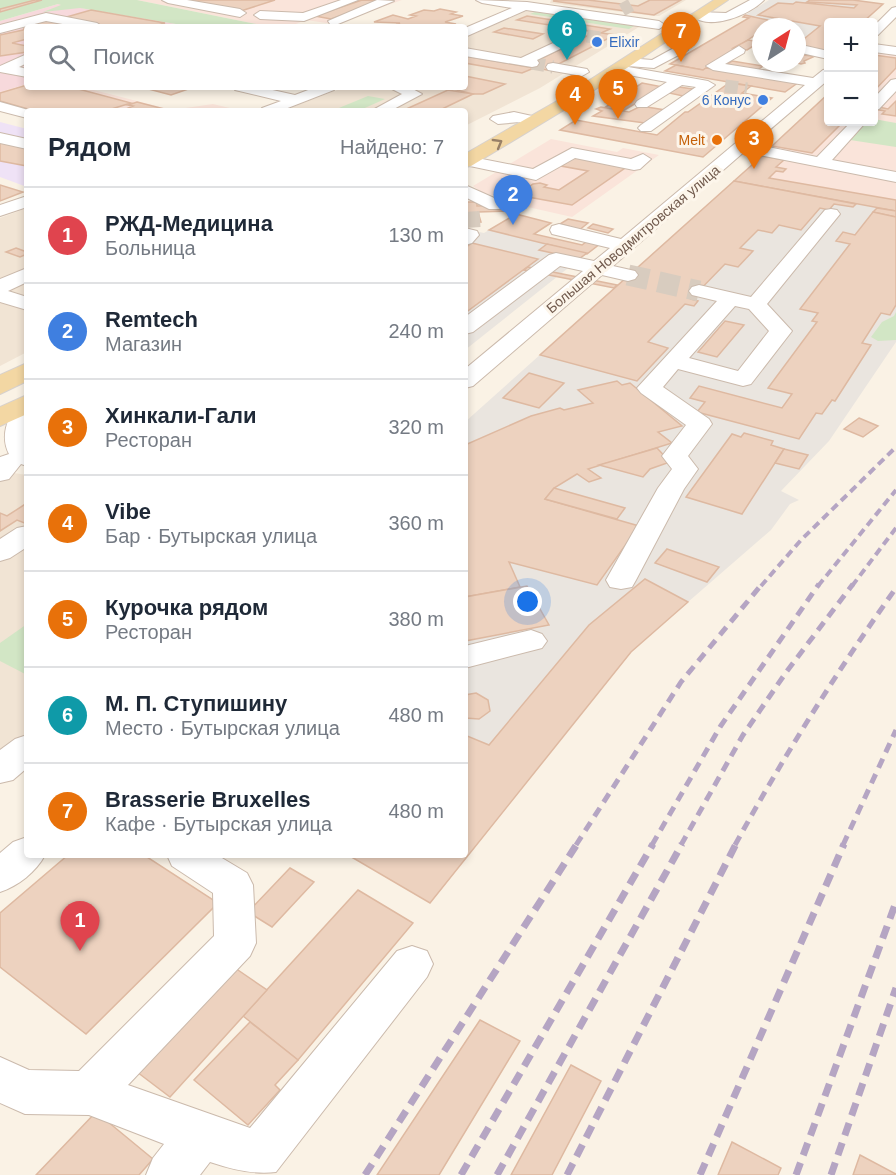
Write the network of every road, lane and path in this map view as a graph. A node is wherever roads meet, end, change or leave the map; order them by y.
1 (168, 0) edge
2 (352, 0) edge
3 (383, 0) edge
4 (482, 0) edge
5 (698, 0) edge
6 (722, 0) edge
7 (762, 2) edge
8 (531, 3) edge
9 (240, 13) dead end
10 (894, 13) edge
11 (475, 14) dead end
12 (260, 15) dead end
13 (751, 15) dead end
14 (698, 16) junction
15 (304, 17) junction
16 (510, 22) junction
17 (662, 23) junction
18 (82, 24) edge
19 (878, 27) edge
20 (0, 29) edge
21 (556, 31) dead end
22 (468, 32) edge
23 (640, 37) tunnel mouth
24 (683, 47) dead end
25 (878, 49) edge
26 (739, 50) dead end
27 (806, 50) edge
28 (896, 51) edge
29 (468, 52) edge
30 (824, 54) edge
31 (24, 59) edge
32 (2, 65) edge
33 (622, 66) junction
34 (553, 67) tunnel mouth
35 (586, 69) joint
36 (24, 72) edge
37 (823, 78) edge
38 (680, 80) junction
39 (24, 81) edge
40 (562, 83) tunnel mouth
41 (896, 83) edge
42 (708, 85) junction
43 (9, 86) dead end
44 (725, 86) tunnel mouth
45 (253, 90) edge
46 (322, 90) edge
47 (403, 90) edge
48 (781, 95) dead end
49 (799, 98) junction
50 (297, 100) junction
51 (884, 100) edge
52 (531, 104) joint
53 (563, 104) junction
54 (642, 104) dead end
55 (0, 106) edge
56 (275, 108) edge
57 (385, 108) edge
58 (0, 117) edge
59 (24, 118) edge
60 (24, 119) edge
61 (24, 119) edge
62 (498, 119) junction
63 (528, 125) junction
64 (855, 126) edge
65 (481, 128) dead end
66 (646, 128) dead end
67 (0, 129) edge
68 (0, 138) edge
69 (24, 143) edge
70 (741, 147) junction
71 (643, 159) dead end
72 (468, 160) edge
73 (468, 161) edge
74 (821, 162) junction
75 (893, 171) edge
76 (536, 175) junction
77 (513, 190) dead end
78 (468, 192) tunnel mouth
79 (24, 202) edge
80 (0, 211) edge
81 (492, 212) dead end
82 (831, 214) dead end
83 (560, 230) dead end
84 (625, 246) junction
85 (598, 268) junction
86 (24, 275) edge
87 (628, 275) tunnel mouth
88 (0, 287) edge
89 (699, 291) tunnel mouth
90 (0, 295) edge
91 (730, 298) junction
92 (24, 303) edge
93 (756, 304) junction
94 (468, 325) edge
95 (673, 361) junction
96 (24, 373) edge
97 (468, 378) edge
98 (0, 386) edge
99 (24, 405) edge
100 (24, 412) edge
101 (0, 418) edge
102 (13, 464) edge
103 (621, 580) dead end
104 (531, 640) dead end
105 (468, 656) edge
106 (24, 750) edge
107 (0, 770) edge
108 (24, 856) edge
109 (191, 858) edge
110 (0, 876) edge
111 (412, 964) dead end
112 (0, 1079) edge
113 (89, 1093) junction
114 (201, 1135) junction
115 (170, 1175) edge

1 - 9 street
2 - 15 street
3 - 15 street
4 - 8 street
5 - 17 main road
6 - 14 main road
7 - 13 street
7 - 14 street
8 - 16 street
8 - 17 street
8 - 17 street
10 - 19 street
11 - 16 street
12 - 15 street
14 - 33 main road
16 - 22 street
17 - 23 main road
18 - 20 street
21 - 29 street
24 - 33 street
25 - 28 street
26 - 37 street
27 - 30 street
31 - 32 street
32 - 36 street
33 - 38 street
33 - 53 main road
34 - 35 street
35 - 40 main road
37 - 49 street, Большая Новодмитровская улица
38 - 42 street
38 - 54 street
39 - 43 street
41 - 51 street
42 - 44 street
42 - 66 street
45 - 50 street
46 - 50 street
47 - 57 street
48 - 49 street
49 - 70 street, Большая Новодмитровская улица
50 - 56 street
52 - 53 street
52 - 62 main road
53 - 63 main road
55 - 59 street
58 - 60 street
61 - 67 street
62 - 63 street
62 - 65 main road
72 -> 63 main road
64 - 74 street
68 - 69 street
70 - 74 street
70 - 84 street, Большая Новодмитровская улица
71 - 76 street
73 - 76 street
74 - 75 street
76 - 77 street
78 - 81 street
79 - 80 street
82 - 93 street
83 - 84 street
84 - 85 street, Большая Новодмитровская улица
85 - 87 street
85 - 94 street
85 - 97 street, Большая Новодмитровская улица
86 - 88 street
89 - 91 street
90 - 92 street
91 - 93 street
91 - 95 street
93 - 95 street
95 - 103 street
96 - 98 main road
99 - 101 main road
100 - 102 street
104 - 105 street
106 - 107 street
108 - 110 street
109 - 113 street
111 - 114 street
112 - 113 street
113 - 114 street
114 - 115 street

